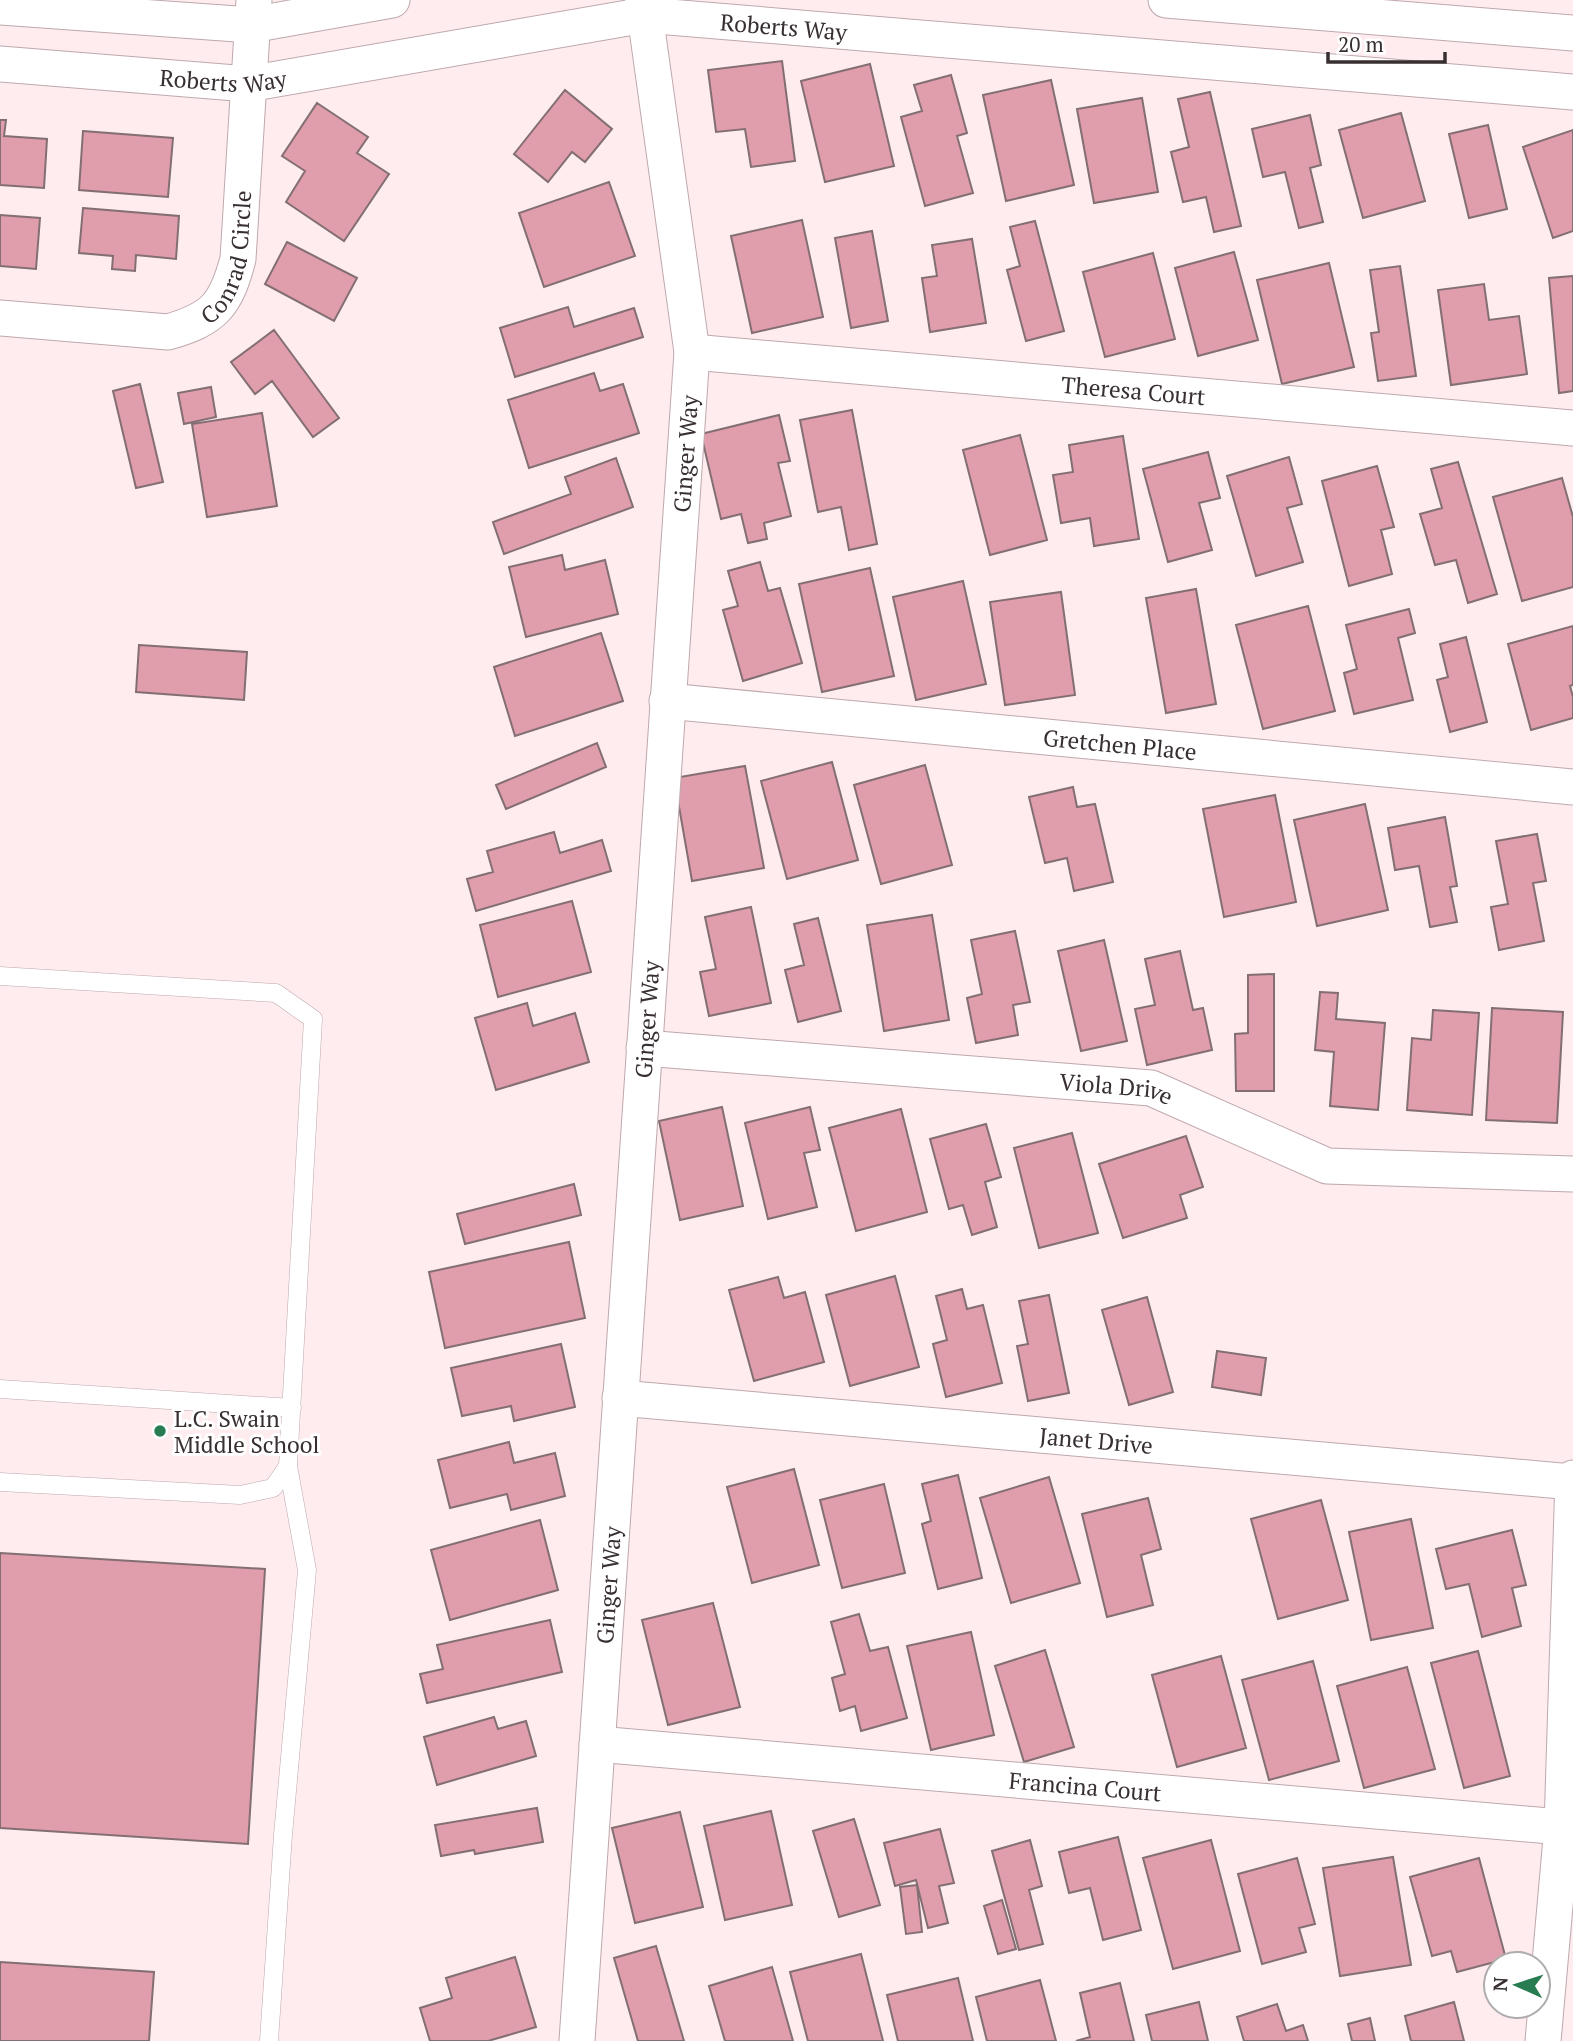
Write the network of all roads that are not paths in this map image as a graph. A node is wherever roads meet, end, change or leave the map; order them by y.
1 (392, 0) edge
2 (1166, 0) edge
3 (0, 7) edge
4 (644, 8) edge
5 (252, 13) edge
6 (1573, 33) edge
7 (0, 64) edge
8 (248, 84) junction
9 (1573, 92) edge
10 (0, 318) edge
11 (692, 352) junction
12 (1573, 428) edge
13 (667, 701) junction
14 (1573, 788) edge
15 (0, 976) edge
16 (644, 1048) junction
17 (1573, 1174) edge
18 (0, 1389) edge
19 (620, 1398) junction
20 (292, 1408) junction
21 (288, 1466) junction
22 (1573, 1481) edge
23 (0, 1482) edge
24 (597, 1744) junction
25 (1568, 1828) edge
26 (270, 2041) edge
27 (577, 2041) edge
28 (1543, 2041) edge

1 - 5 street
2 - 6 street
3 - 5 street
4 - 8 street, Roberts Way
4 - 9 street, Roberts Way
4 - 11 street, Ginger Way
5 - 8 street, Conrad Circle
7 - 8 street, Roberts Way
8 - 10 street, Conrad Circle
11 - 12 street, Theresa Court
11 - 13 street, Ginger Way
13 - 14 street, Gretchen Place
13 - 16 street, Ginger Way
15 - 20 lane
16 - 17 street, Viola Drive
16 - 19 street, Ginger Way
18 - 20 lane
19 - 22 street, Janet Drive
19 - 24 street, Ginger Way
20 - 21 lane
21 - 23 lane
21 - 26 lane
22 - 25 street
24 - 25 street, Francina Court
24 - 27 street, Ginger Way
25 - 28 street

